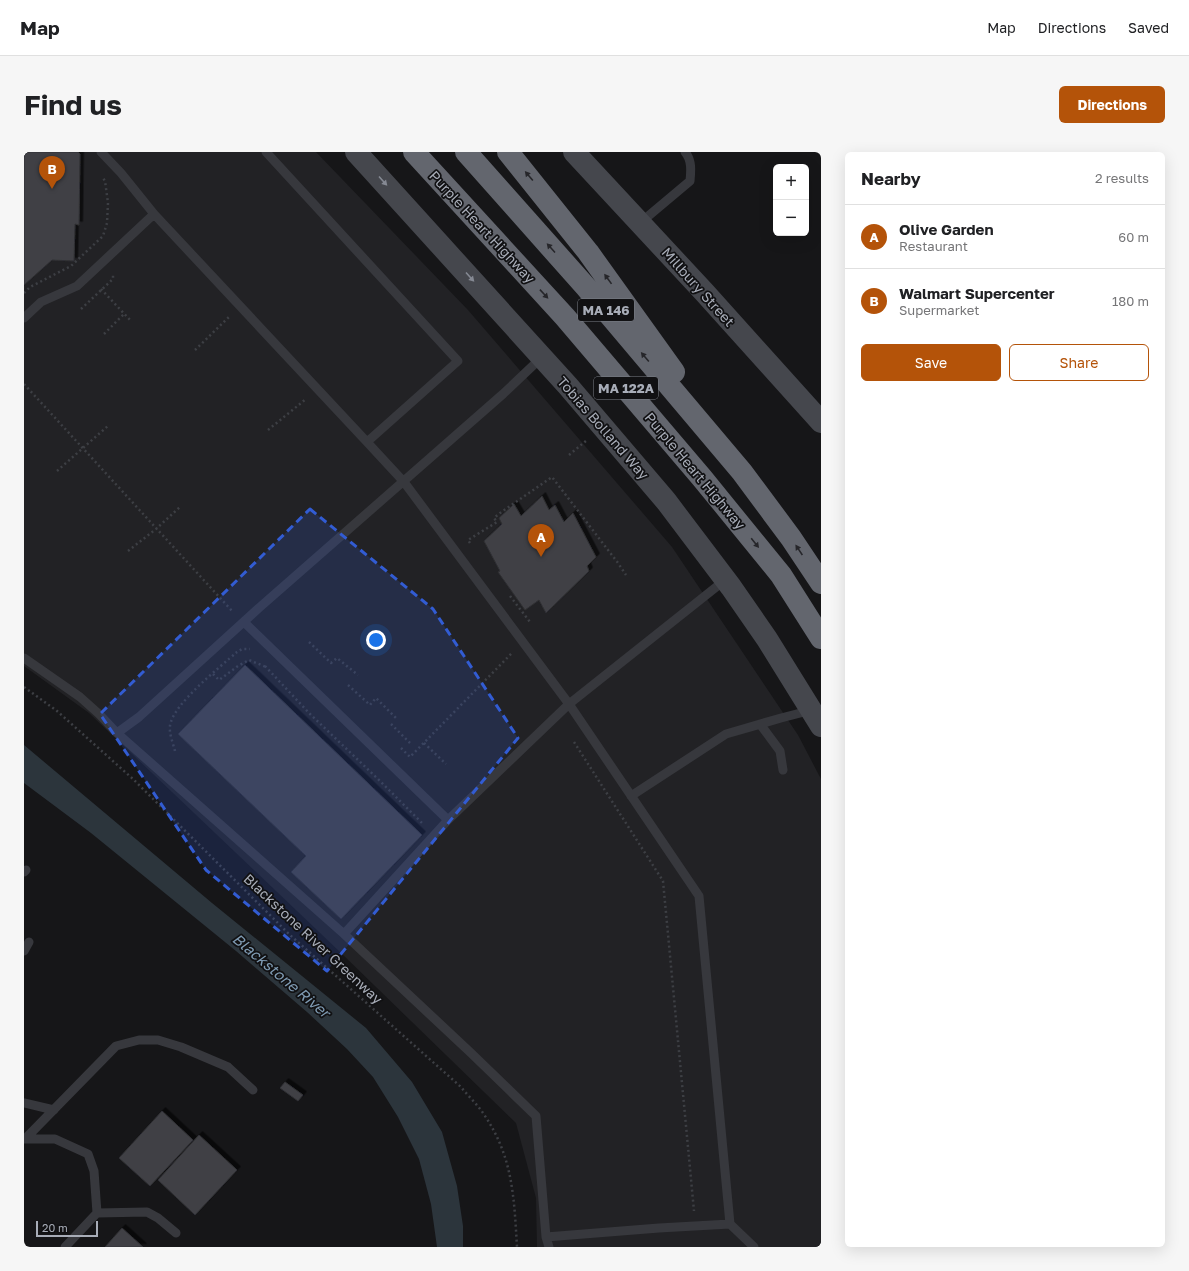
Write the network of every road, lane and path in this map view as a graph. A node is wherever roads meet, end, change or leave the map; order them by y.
1 (101, 152) edge
2 (266, 152) edge
3 (356, 152) edge
4 (414, 152) edge
5 (466, 152) edge
6 (508, 152) edge
7 (574, 152) edge
8 (685, 152) edge
9 (102, 175) dead end
10 (154, 214) junction
11 (640, 223) junction
12 (113, 275) dead end
13 (100, 288) junction
14 (24, 292) edge
15 (81, 309) dead end
16 (124, 314) junction
17 (24, 318) edge
18 (131, 321) dead end
19 (225, 321) dead end
20 (104, 334) dead end
21 (195, 350) dead end
22 (542, 357) junction
23 (24, 384) edge
24 (300, 405) dead end
25 (821, 422) edge
26 (109, 426) dead end
27 (268, 430) dead end
28 (588, 440) dead end
29 (367, 442) junction
30 (83, 448) junction
31 (569, 455) dead end
32 (57, 471) dead end
33 (742, 472) junction
34 (404, 482) junction
35 (181, 506) dead end
36 (156, 529) junction
37 (473, 546) dead end
38 (128, 551) dead end
39 (626, 575) dead end
40 (725, 580) junction
41 (821, 583) edge
42 (508, 594) dead end
43 (227, 617) dead end
44 (244, 622) junction
45 (530, 622) dead end
46 (821, 638) edge
47 (309, 642) dead end
48 (253, 651) dead end
49 (24, 658) edge
50 (516, 658) dead end
51 (262, 662) dead end
52 (267, 668) junction
53 (213, 674) junction
54 (358, 675) dead end
55 (348, 685) dead end
56 (24, 688) edge
57 (569, 704) junction
58 (396, 718) dead end
59 (816, 718) edge
60 (391, 724) dead end
61 (760, 724) junction
62 (117, 733) junction
63 (571, 736) dead end
64 (410, 742) dead end
65 (424, 742) junction
66 (401, 748) dead end
67 (175, 751) dead end
68 (446, 764) dead end
69 (783, 770) dead end
70 (630, 796) junction
71 (448, 820) junction
72 (427, 829) dead end
73 (344, 934) junction
74 (29, 942) dead end
75 (24, 951) edge
76 (253, 1090) dead end
77 (24, 1103) edge
78 (54, 1110) junction
79 (25, 1139) edge
80 (694, 1212) dead end
81 (97, 1213) junction
82 (730, 1224) junction
83 (176, 1233) dead end
84 (546, 1237) junction
85 (65, 1247) edge
86 (517, 1247) edge
87 (549, 1247) edge
88 (754, 1247) edge

1 - 10 lane
2 - 29 lane
3 -> 22 street, Tobias Bolland Way
4 -> 46 highway, Purple Heart Highway / MA 122A
33 -> 5 highway, MA 146
33 -> 6 highway, MA 122A
7 - 11 street, Millbury Street
8 - 11 lane
9 - 14 path
10 - 17 lane
10 - 29 lane
11 - 25 street, Millbury Street
12 - 13 path
13 - 15 path
13 - 16 path
16 - 18 path
16 - 20 path
19 - 21 path
22 - 34 lane
22 - 40 street, Tobias Bolland Way
23 - 30 path
24 - 27 path
26 - 30 path
28 - 31 path
29 - 34 lane
30 - 32 path
30 - 36 path
41 -> 33 highway, MA 122A
34 - 44 lane
34 - 57 lane
35 - 36 path
36 - 38 path
36 - 43 path
37 - 39 path
40 - 57 lane
40 - 59 street, Tobias Bolland Way
42 - 45 path
44 - 62 lane
44 - 71 lane
47 - 54 path
48 - 53 path
49 - 62 lane
50 - 65 path
51 - 52 path
52 - 53 path
52 - 72 path
53 - 67 path
55 - 58 path
56 - 86 path, Blackstone River Greenway
57 - 70 lane
57 - 71 lane
59 - 61 lane
60 - 64 path
61 - 69 lane
61 - 70 lane
62 - 73 lane
63 - 80 path
65 - 66 path
65 - 68 path
70 - 82 lane
71 - 73 lane
73 - 84 lane
74 - 75 lane
76 - 78 lane
77 - 78 lane
78 - 79 lane
79 - 81 lane
81 - 83 lane
81 - 85 lane
82 - 84 lane
82 - 88 lane
84 - 87 lane

